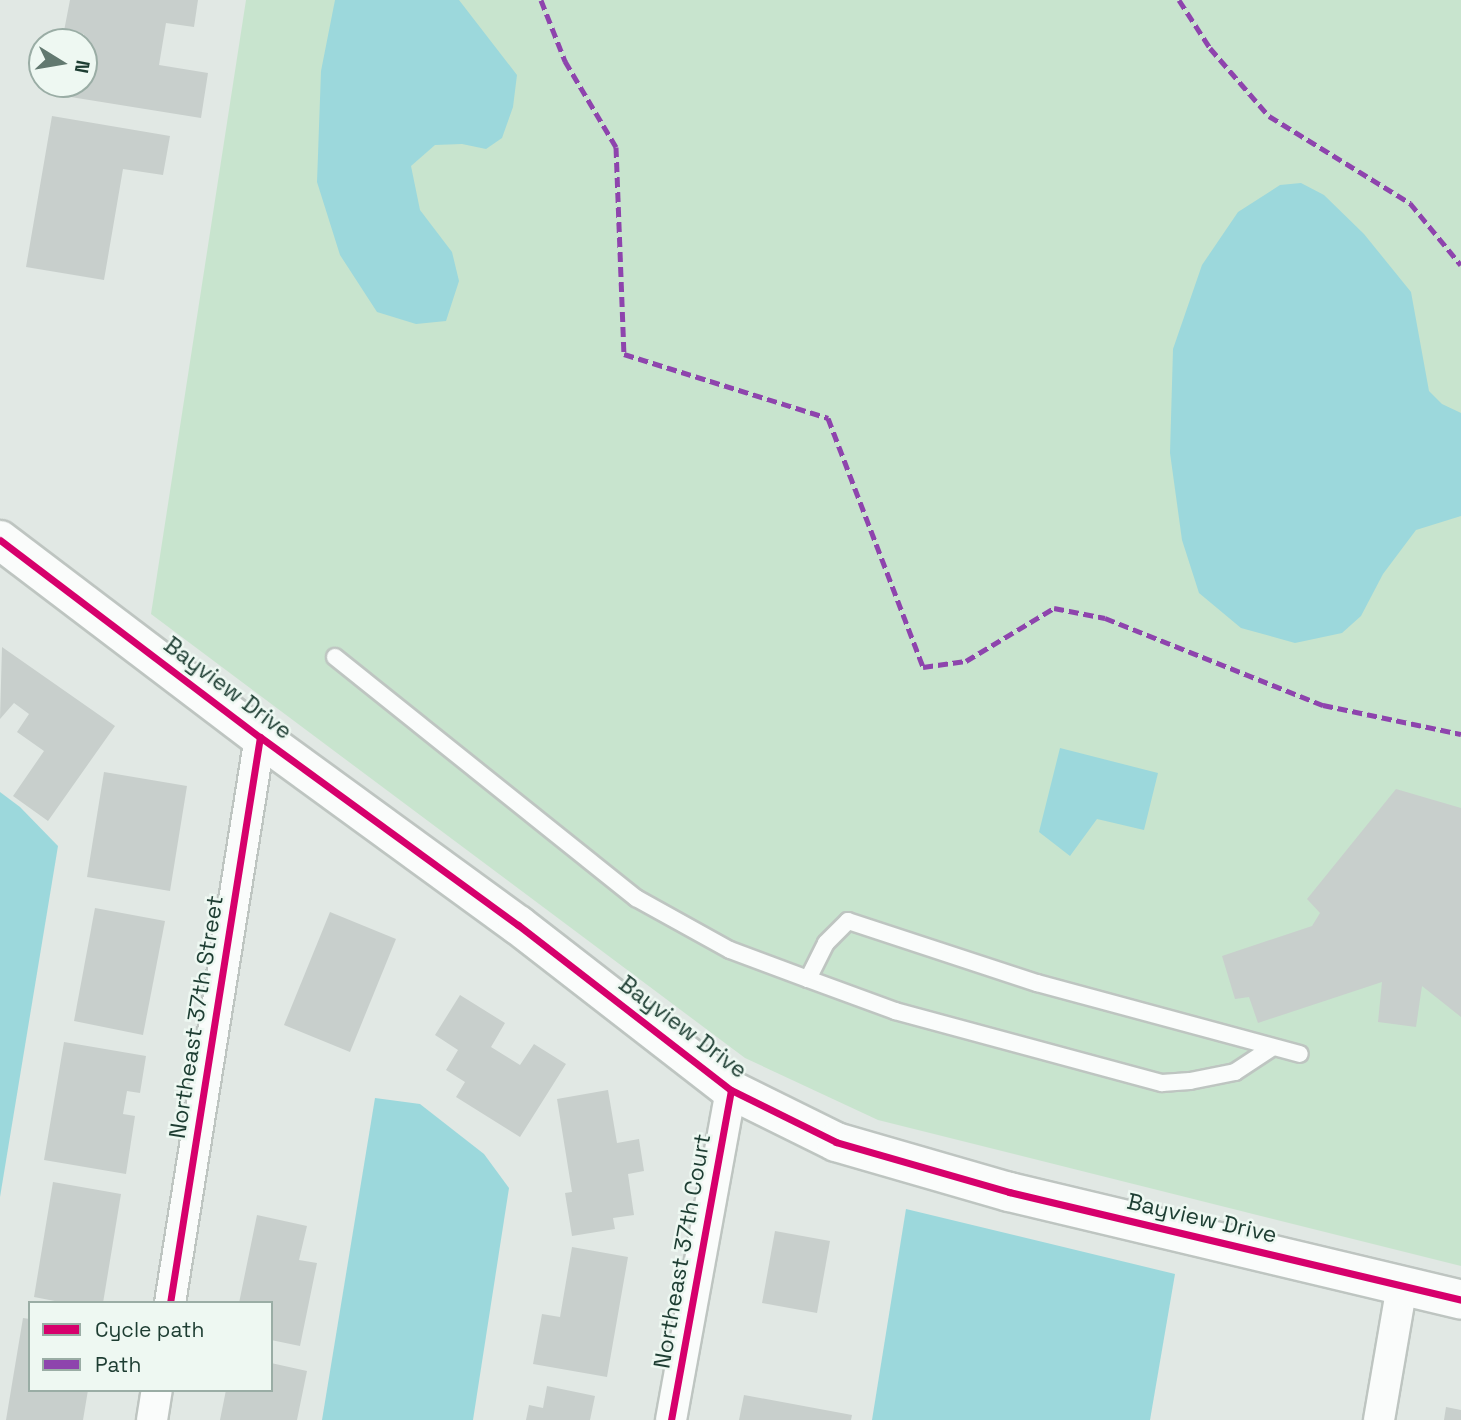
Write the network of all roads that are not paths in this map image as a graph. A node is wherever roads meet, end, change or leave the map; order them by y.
1 (0, 540) edge
2 (335, 657) dead end
3 (260, 737) junction
4 (808, 979) junction
5 (1273, 1047) junction
6 (1300, 1054) dead end
7 (731, 1090) junction
8 (1402, 1286) junction
9 (1461, 1300) edge
10 (170, 1301) edge
11 (157, 1392) edge
12 (152, 1420) edge
13 (671, 1420) edge
14 (1379, 1420) edge

1 - 3 street, Bayview Drive
2 - 4 lane
3 - 7 street, Bayview Drive
3 - 10 street, Northeast 37th Street
4 - 5 lane
4 - 5 lane
5 - 6 lane
7 - 8 street, Bayview Drive
7 - 13 street, Northeast 37th Court
8 - 9 street, Bayview Drive
8 - 14 street
11 - 12 street

